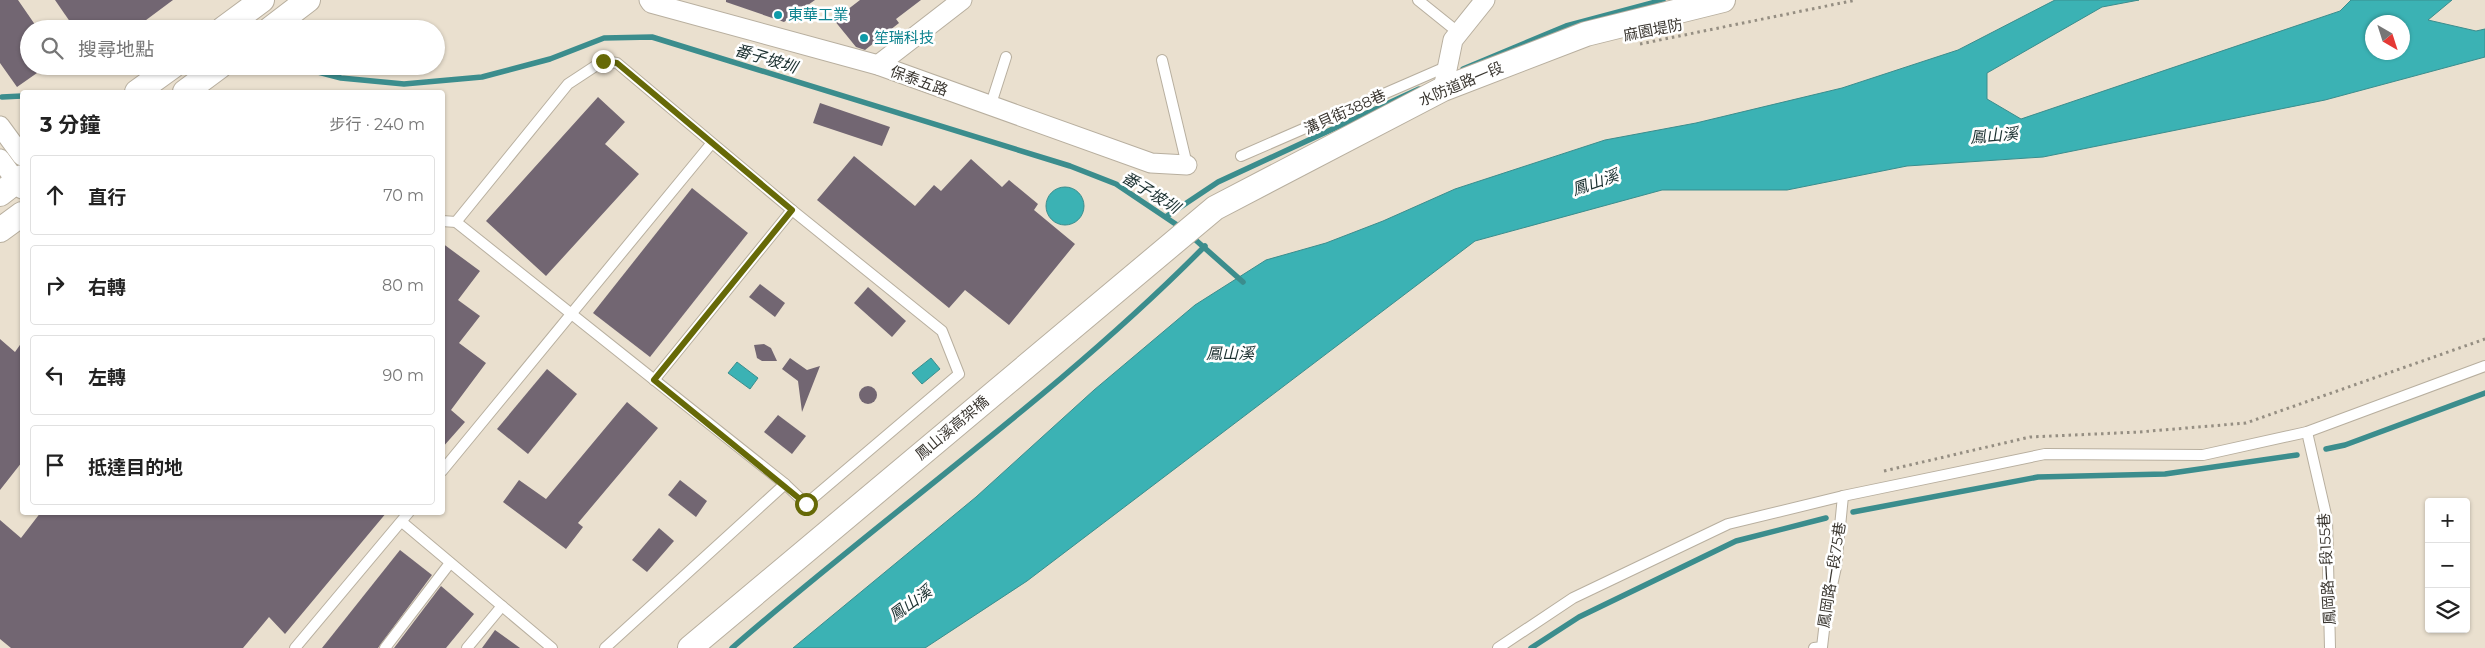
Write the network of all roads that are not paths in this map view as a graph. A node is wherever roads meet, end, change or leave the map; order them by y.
1 (262, 0) edge
2 (308, 0) edge
3 (649, 0) edge
4 (962, 0) edge
5 (1418, 0) edge
6 (1485, 0) edge
7 (1723, 0) edge
8 (235, 20) edge
9 (282, 20) edge
10 (1459, 33) junction
11 (1006, 57) dead end
12 (1162, 60) dead end
13 (878, 66) junction
14 (1448, 66) junction
15 (161, 75) edge
16 (208, 75) edge
17 (1443, 89) junction
18 (140, 90) edge
19 (188, 90) edge
20 (990, 107) junction
21 (0, 126) edge
22 (711, 144) junction
23 (20, 153) edge
24 (1241, 156) dead end
25 (0, 159) edge
26 (1187, 165) joint
27 (15, 185) edge
28 (1215, 208) joint
29 (792, 210) junction
30 (20, 215) edge
31 (445, 221) edge
32 (456, 222) junction
33 (0, 230) edge
34 (570, 315) junction
35 (2485, 366) edge
36 (654, 380) junction
37 (2307, 432) junction
38 (445, 467) edge
39 (785, 484) junction
40 (1843, 496) junction
41 (407, 515) edge
42 (402, 522) junction
43 (450, 562) junction
44 (502, 606) junction
45 (295, 648) edge
46 (385, 648) edge
47 (468, 648) edge
48 (552, 648) edge
49 (605, 648) edge
50 (690, 648) edge
51 (1498, 648) edge
52 (1814, 648) edge
53 (2330, 648) edge

1 - 8 street
2 - 9 street
3 - 13 street, 保泰五路
4 - 13 street
5 - 10 lane
6 - 10 street
7 - 17 street, 水防道路一段
10 - 14 street
11 - 20 lane
12 - 26 lane
13 - 20 street, 保泰五路
14 - 17 street
14 - 24 lane, 溝貝街388巷
15 - 18 street
16 - 19 street
17 - 28 street, 水防道路一段
20 - 26 street, 保泰五路
21 - 23 street
22 - 29 lane
22 - 32 lane
22 - 34 lane
25 - 27 street
28 - 50 street, 鳳山溪高架橋
29 - 36 lane
29 - 39 lane
30 - 33 street
31 - 32 lane
32 - 34 lane
34 - 36 lane
34 - 38 lane
35 - 37 lane
36 - 39 lane
37 - 40 lane
37 - 53 lane, 鳳岡路一段155巷
39 - 49 lane
40 - 51 lane
40 - 52 lane, 鳳岡路一段75巷
41 - 42 lane
42 - 43 lane
42 - 45 lane
43 - 44 lane
43 - 46 lane
44 - 47 lane
44 - 48 lane

